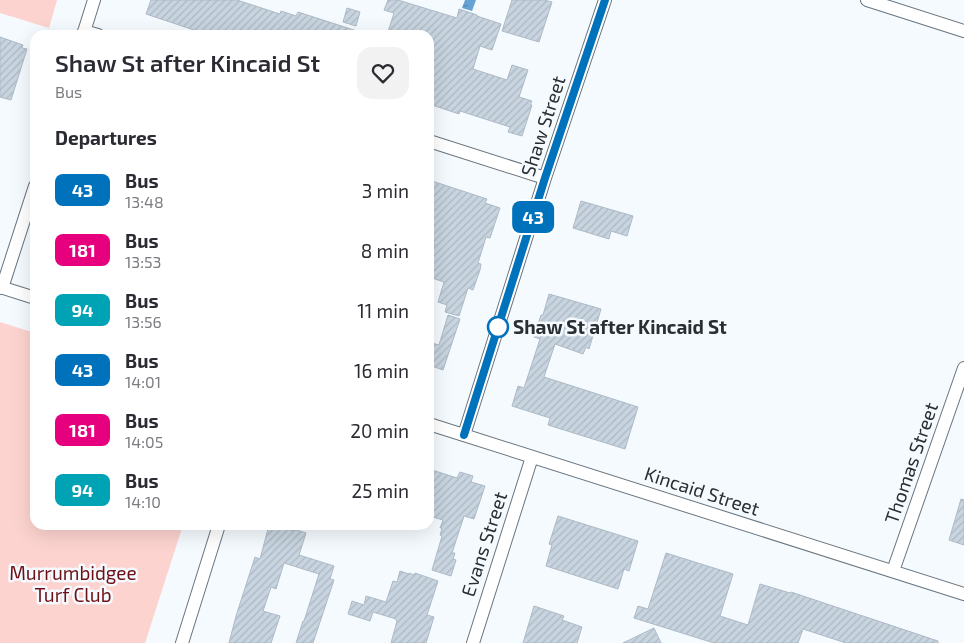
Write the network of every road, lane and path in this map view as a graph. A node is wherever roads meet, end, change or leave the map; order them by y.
1 (94, 0) edge
2 (605, 0) edge
3 (867, 0) edge
4 (85, 30) edge
5 (964, 31) edge
6 (434, 143) edge
7 (545, 178) junction
8 (30, 201) edge
9 (1, 288) edge
10 (30, 297) edge
11 (964, 368) edge
12 (434, 426) edge
13 (464, 435) junction
14 (532, 456) junction
15 (217, 530) edge
16 (893, 571) junction
17 (964, 594) edge
18 (182, 643) edge
19 (473, 643) edge

1 - 4 street
2 - 7 street, Shaw Street
3 - 5 street
6 - 7 street
7 - 13 street, Shaw Street
8 - 9 street
9 - 10 street
11 - 16 street, Thomas Street
12 - 13 street, Kincaid Street
13 - 14 street, Kincaid Street
14 - 16 street, Kincaid Street
14 - 19 street, Evans Street
15 - 18 street
16 - 17 street, Kincaid Street

